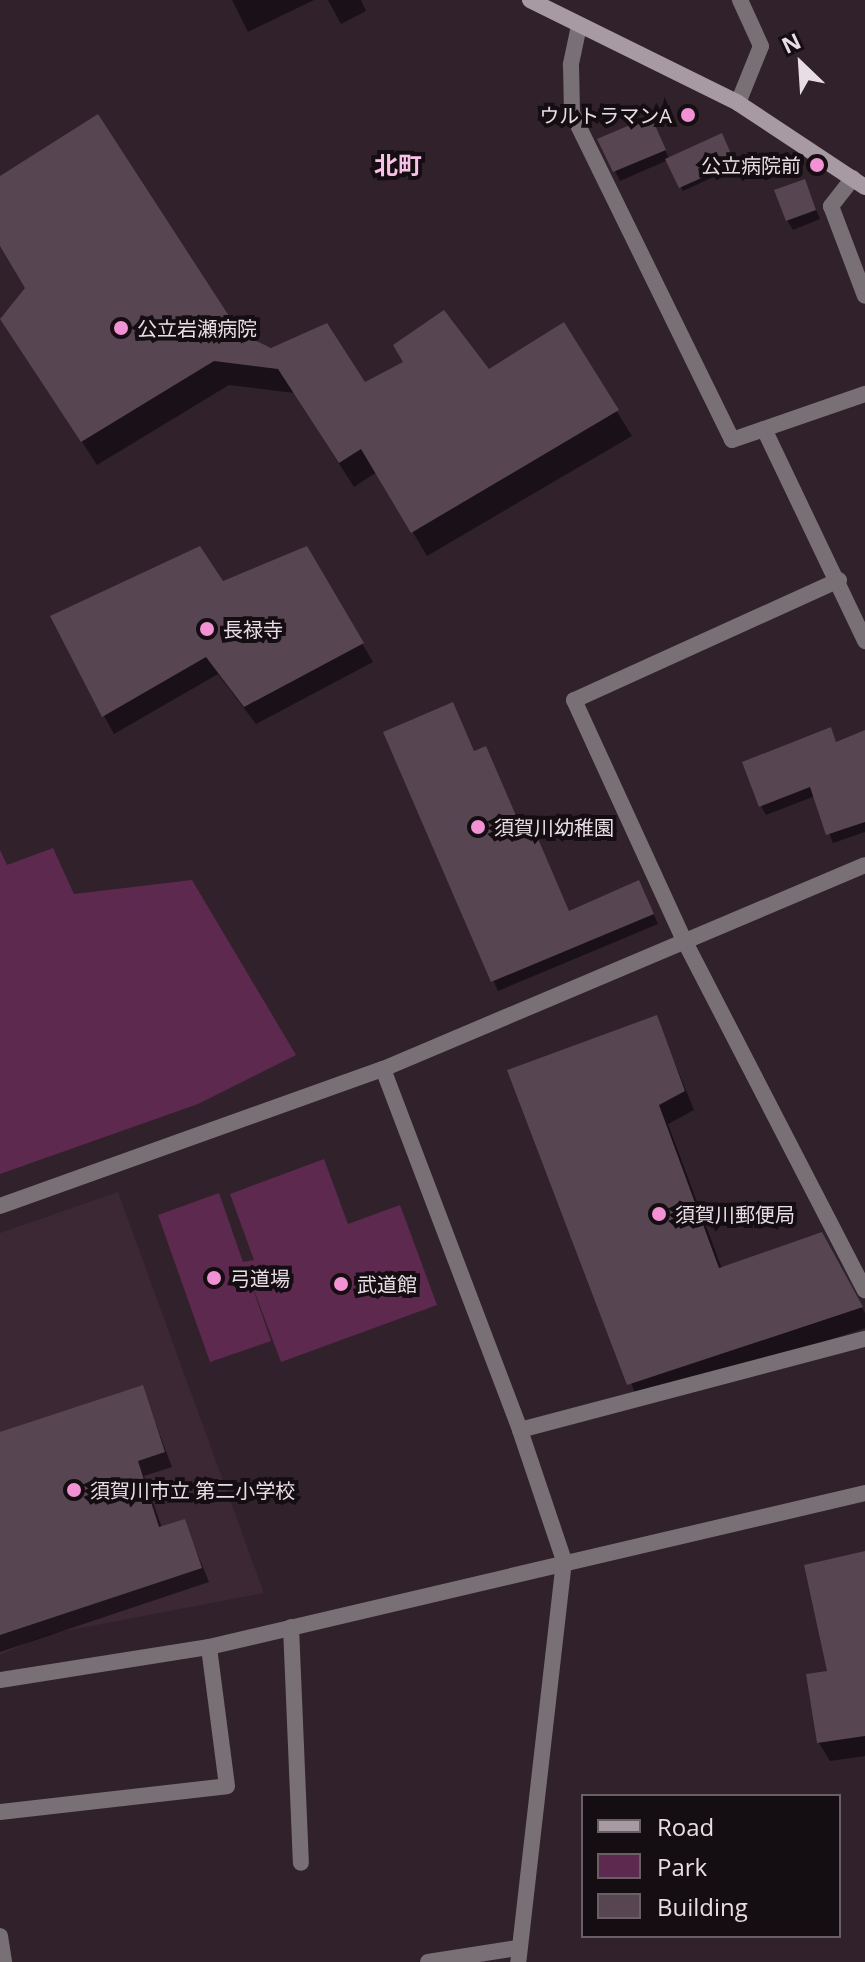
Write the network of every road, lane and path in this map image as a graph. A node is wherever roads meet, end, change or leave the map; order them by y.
1 (530, 0) edge
2 (740, 0) edge
3 (579, 26) junction
4 (738, 103) junction
5 (859, 182) edge
6 (865, 296) edge
7 (865, 394) edge
8 (764, 429) junction
9 (839, 580) junction
10 (865, 641) edge
11 (865, 865) edge
12 (685, 942) junction
13 (383, 1069) junction
14 (0, 1206) edge
15 (865, 1290) edge
16 (865, 1339) edge
17 (520, 1430) junction
18 (865, 1493) edge
19 (564, 1561) junction
20 (291, 1627) junction
21 (209, 1647) junction
22 (0, 1680) edge
23 (0, 1812) edge
24 (301, 1863) dead end
25 (0, 1936) edge
26 (517, 1955) edge
27 (4, 1962) edge
28 (428, 1962) edge

1 - 3 main road
2 - 4 street
3 - 4 main road
3 - 8 street
4 - 5 main road
5 - 6 street
7 - 8 street
8 - 9 street
9 - 10 street
9 - 12 street
11 - 12 street
12 - 13 street
12 - 15 street
13 - 14 street
13 - 17 street
16 - 17 street
17 - 19 street
18 - 19 street
19 - 20 street
19 - 26 street
20 - 21 street
20 - 24 street
21 - 22 street
21 - 23 street
25 - 27 street
26 - 28 street

